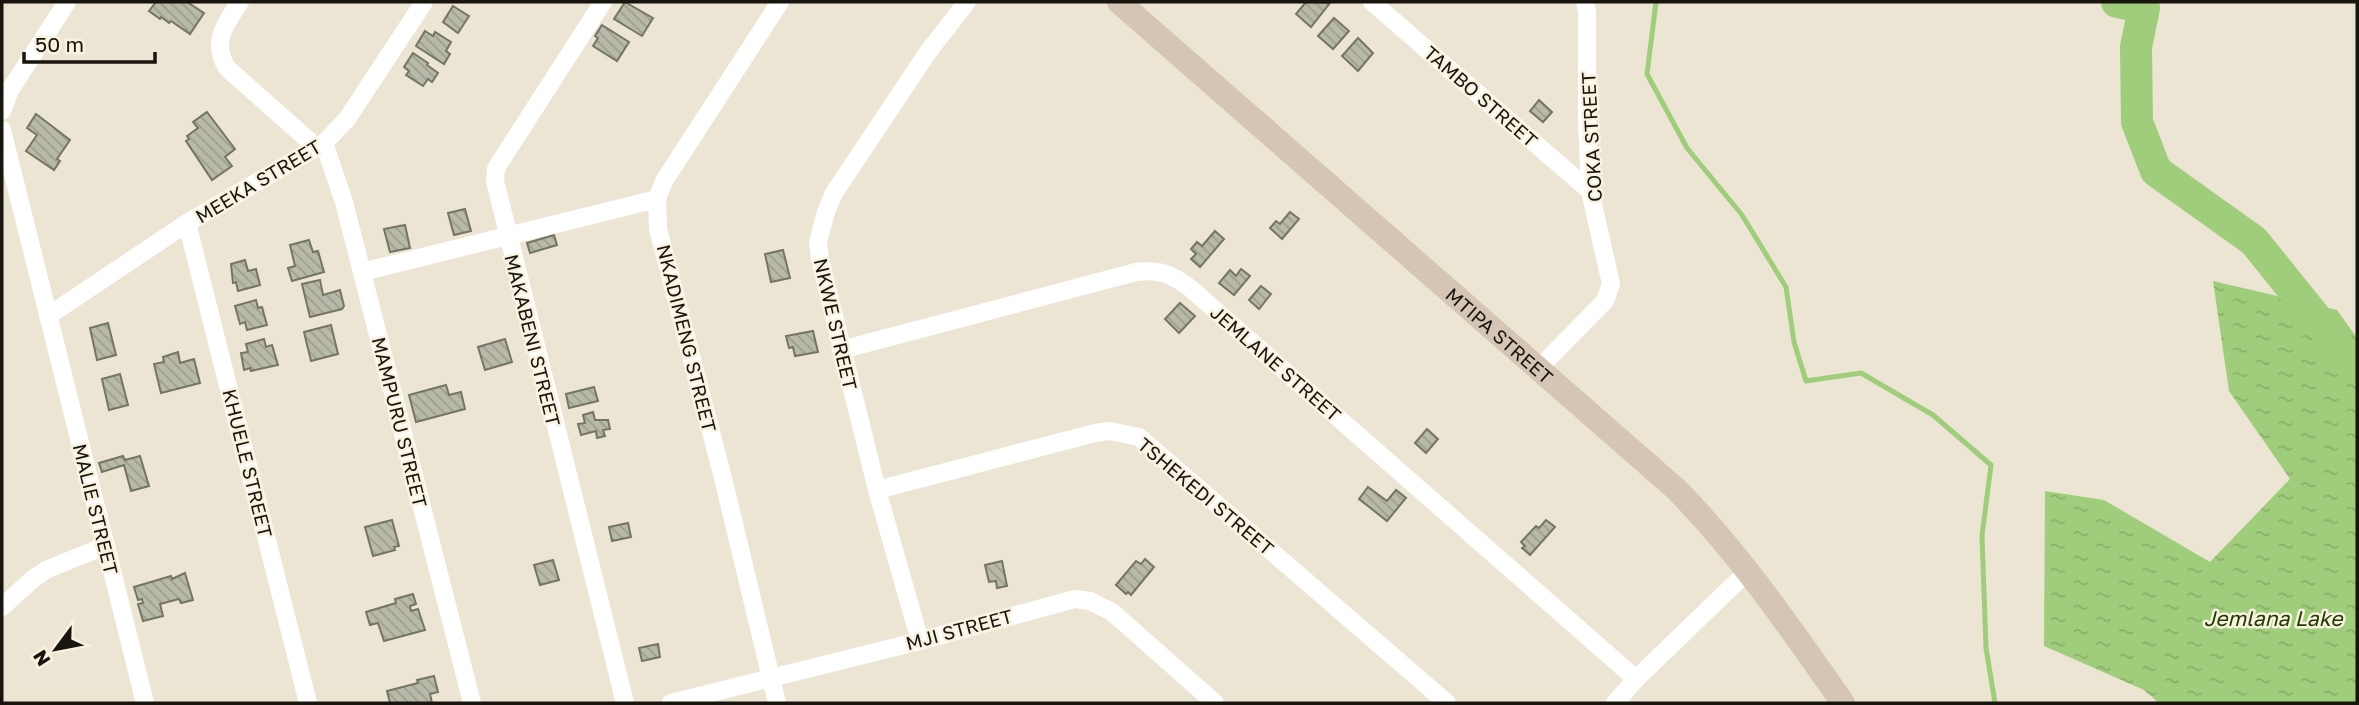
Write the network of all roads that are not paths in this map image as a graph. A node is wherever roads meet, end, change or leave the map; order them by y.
1 (67, 2) edge
2 (240, 2) edge
3 (424, 2) edge
4 (603, 2) edge
5 (780, 2) edge
6 (967, 2) edge
7 (1119, 2) edge
8 (1372, 2) edge
9 (1585, 2) edge
10 (2, 111) edge
11 (2, 130) edge
12 (320, 145) junction
13 (1590, 191) junction
14 (657, 199) junction
15 (187, 223) junction
16 (507, 235) junction
17 (362, 272) junction
18 (48, 316) junction
19 (841, 350) junction
20 (1539, 368) junction
21 (877, 490) junction
22 (105, 545) junction
23 (1748, 571) junction
24 (2, 607) edge
25 (920, 641) junction
26 (771, 678) junction
27 (1636, 679) junction
28 (145, 703) edge
29 (308, 703) edge
30 (472, 703) edge
31 (625, 703) edge
32 (671, 703) edge
33 (777, 703) edge
34 (1215, 703) edge
35 (1447, 703) edge
36 (1615, 703) edge
37 (1843, 703) edge

1 - 10 street
2 - 12 street
3 - 12 street, MEEKA STREET
4 - 16 street, MAKABENI STREET
5 - 14 street
6 - 19 street, NKWE STREET
7 - 20 street, MTIPA STREET
8 - 13 street, TAMBO STREET
9 - 13 street, COKA STREET
11 - 18 street, MALIE STREET
12 - 15 street, MEEKA STREET
12 - 17 street, MAMPURU STREET
13 - 20 street, COKA STREET
14 - 16 street
14 - 26 street, NKADIMENG STREET
15 - 18 street, MEEKA STREET
15 - 29 street, KHUELE STREET
16 - 17 street
16 - 31 street, MAKABENI STREET
17 - 30 street, MAMPURU STREET
18 - 22 street, MALIE STREET
19 - 21 street, NKWE STREET
19 - 27 street, JEMLANE STREET
20 - 23 street, MTIPA STREET
21 - 25 street, NKWE STREET
21 - 35 street, TSHEKEDI STREET
22 - 24 street
22 - 28 street, MALIE STREET
23 - 27 street
23 - 37 street, MTIPA STREET
25 - 26 street, MJI STREET
25 - 34 street, MJI STREET
26 - 32 street, MJI STREET
26 - 33 street, NKADIMENG STREET
27 - 36 street

